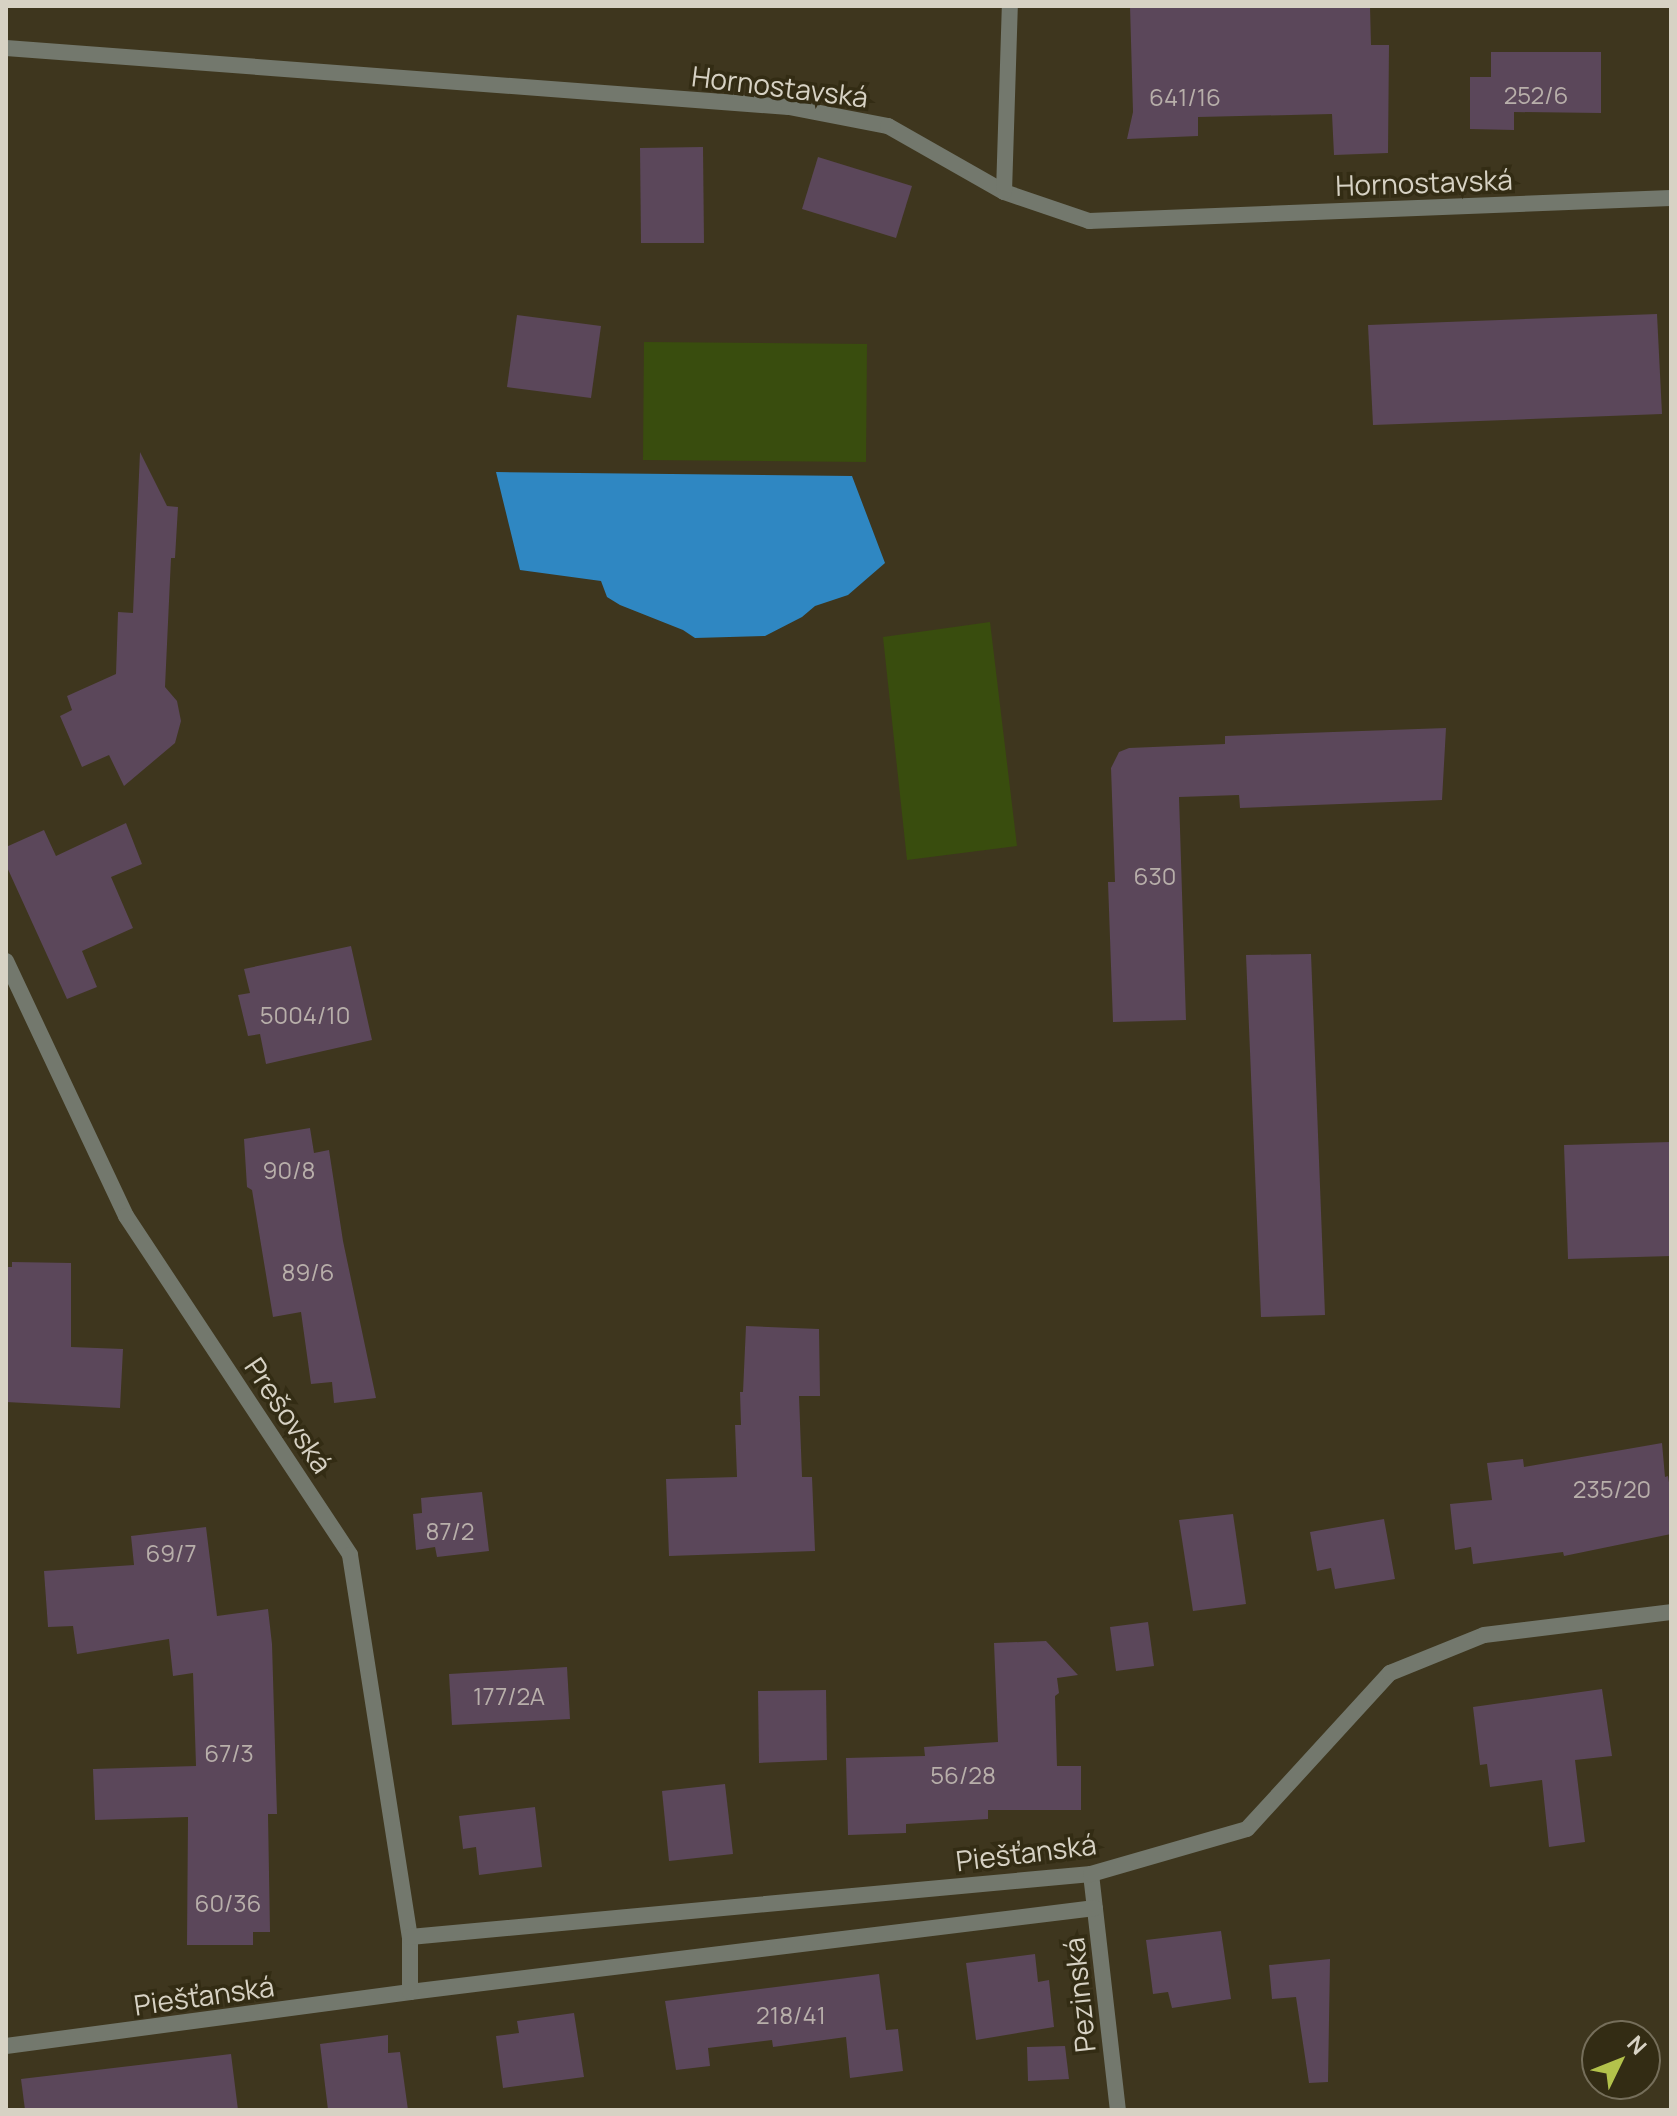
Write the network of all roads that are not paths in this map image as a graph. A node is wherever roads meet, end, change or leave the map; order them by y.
1 (1010, 6) edge
2 (6, 48) edge
3 (1004, 192) junction
4 (1671, 198) edge
5 (6, 961) edge
6 (1671, 1612) edge
7 (1091, 1874) junction
8 (1095, 1908) junction
9 (410, 1937) junction
10 (410, 1992) junction
11 (6, 2046) edge
12 (1118, 2110) edge

1 - 3 street
2 - 3 street, Hornostavská
3 - 4 street, Hornostavská
5 - 9 street, Prešovská
6 - 7 street, Piešťanská
7 - 8 street, Pezinská
7 - 9 street, Piešťanská
8 - 10 street, Piešťanská
8 - 12 street, Pezinská
9 - 10 street
10 - 11 street, Piešťanská

